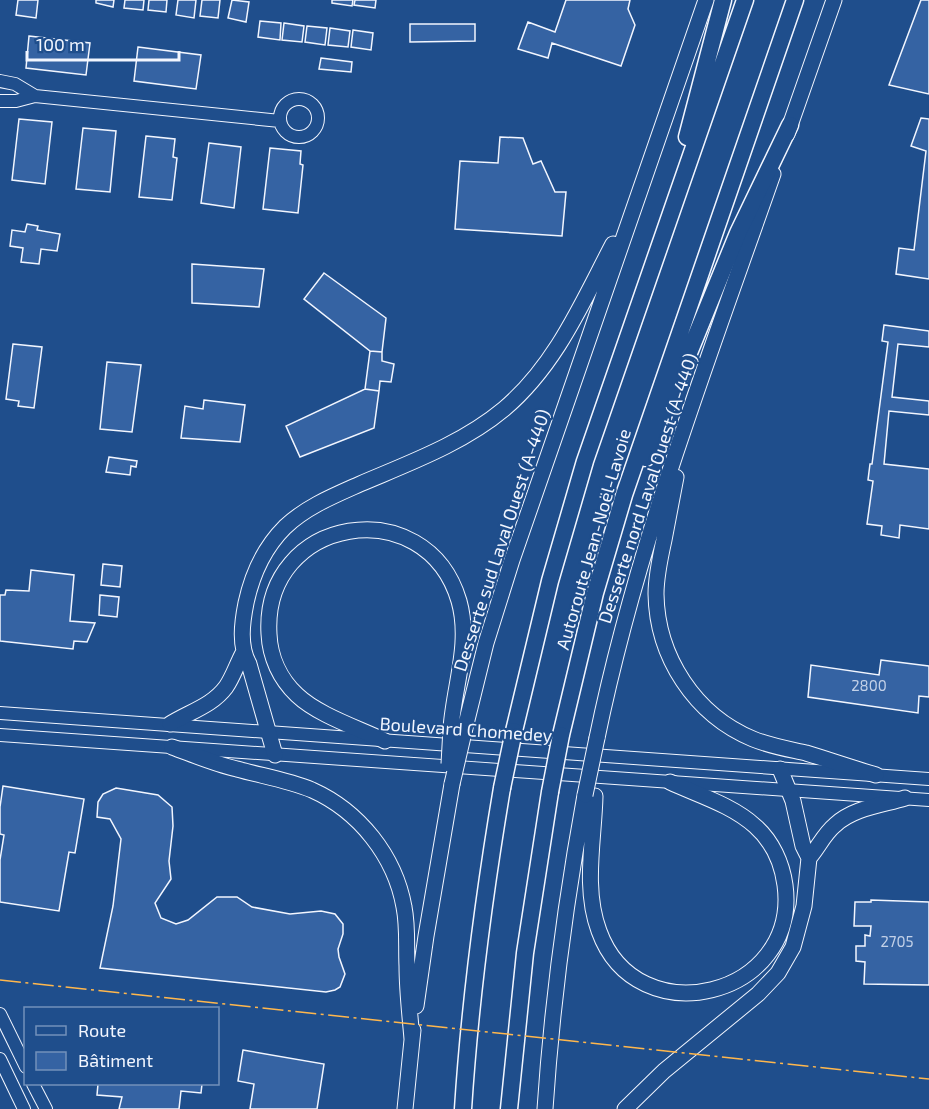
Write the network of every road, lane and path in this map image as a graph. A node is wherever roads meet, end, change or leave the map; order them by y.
1 (706, 0) edge
2 (723, 0) edge
3 (745, 0) edge
4 (795, 0) edge
5 (834, 0) edge
6 (0, 81) edge
7 (35, 96) junction
8 (0, 101) edge
9 (280, 121) dead end
10 (790, 125) junction
11 (637, 199) junction
12 (659, 245) junction
13 (685, 424) junction
14 (605, 556) junction
15 (243, 653) junction
16 (0, 713) edge
17 (170, 724) junction
18 (458, 728) junction
19 (268, 733) junction
20 (0, 735) edge
21 (385, 741) junction
22 (172, 747) junction
23 (275, 755) junction
24 (780, 770) junction
25 (876, 776) junction
26 (929, 779) edge
27 (670, 782) junction
28 (789, 789) junction
29 (590, 795) junction
30 (905, 798) junction
31 (929, 800) edge
32 (809, 858) junction
33 (0, 1014) edge
34 (412, 1039) junction
35 (0, 1059) edge
36 (24, 1063) edge
37 (34, 1085) edge
38 (24, 1109) edge
39 (46, 1109) edge
40 (405, 1109) edge
41 (463, 1109) edge
42 (509, 1109) edge
43 (545, 1109) edge
44 (625, 1109) edge

1 - 11 main road, Desserte sud Laval Ouest (A-440)
2 - 12 highway
3 - 12 highway, Autoroute Jean-Noël-Lavoie
4 - 14 highway, Autoroute Jean-Noël-Lavoie
5 - 10 main road, Desserte nord Laval Ouest (A-440)
6 - 7 street
7 - 8 street
7 - 9 street
10 - 13 main road, Desserte nord Laval Ouest (A-440)
10 - 14 highway
11 - 15 main road
11 - 18 main road, Desserte sud Laval Ouest (A-440)
12 - 41 highway, Autoroute Jean-Noël-Lavoie, bridge
13 - 25 main road
13 - 29 main road, Desserte nord Laval Ouest (A-440), bridge
14 - 42 highway, Autoroute Jean-Noël-Lavoie, bridge
15 - 17 main road
15 - 19 main road
16 - 17 street, Boulevard Chomedey
17 - 19 street, Boulevard Chomedey
18 - 21 main road
18 - 34 main road, bridge
19 - 21 street, Boulevard Chomedey
19 - 23 main road
20 - 22 street
21 - 24 street, Boulevard Chomedey
22 - 23 street
22 - 34 main road
23 - 27 street
24 - 25 street, Boulevard Chomedey
24 - 28 main road
25 - 26 street, Boulevard Chomedey
27 - 28 street
27 - 29 main road
28 - 30 street
28 - 32 main road
29 - 43 main road, Desserte nord Laval Ouest (A-440)
30 - 31 street
30 - 32 main road
32 - 44 main road
33 - 36 street
34 - 40 main road
35 - 38 street
37 - 39 street

